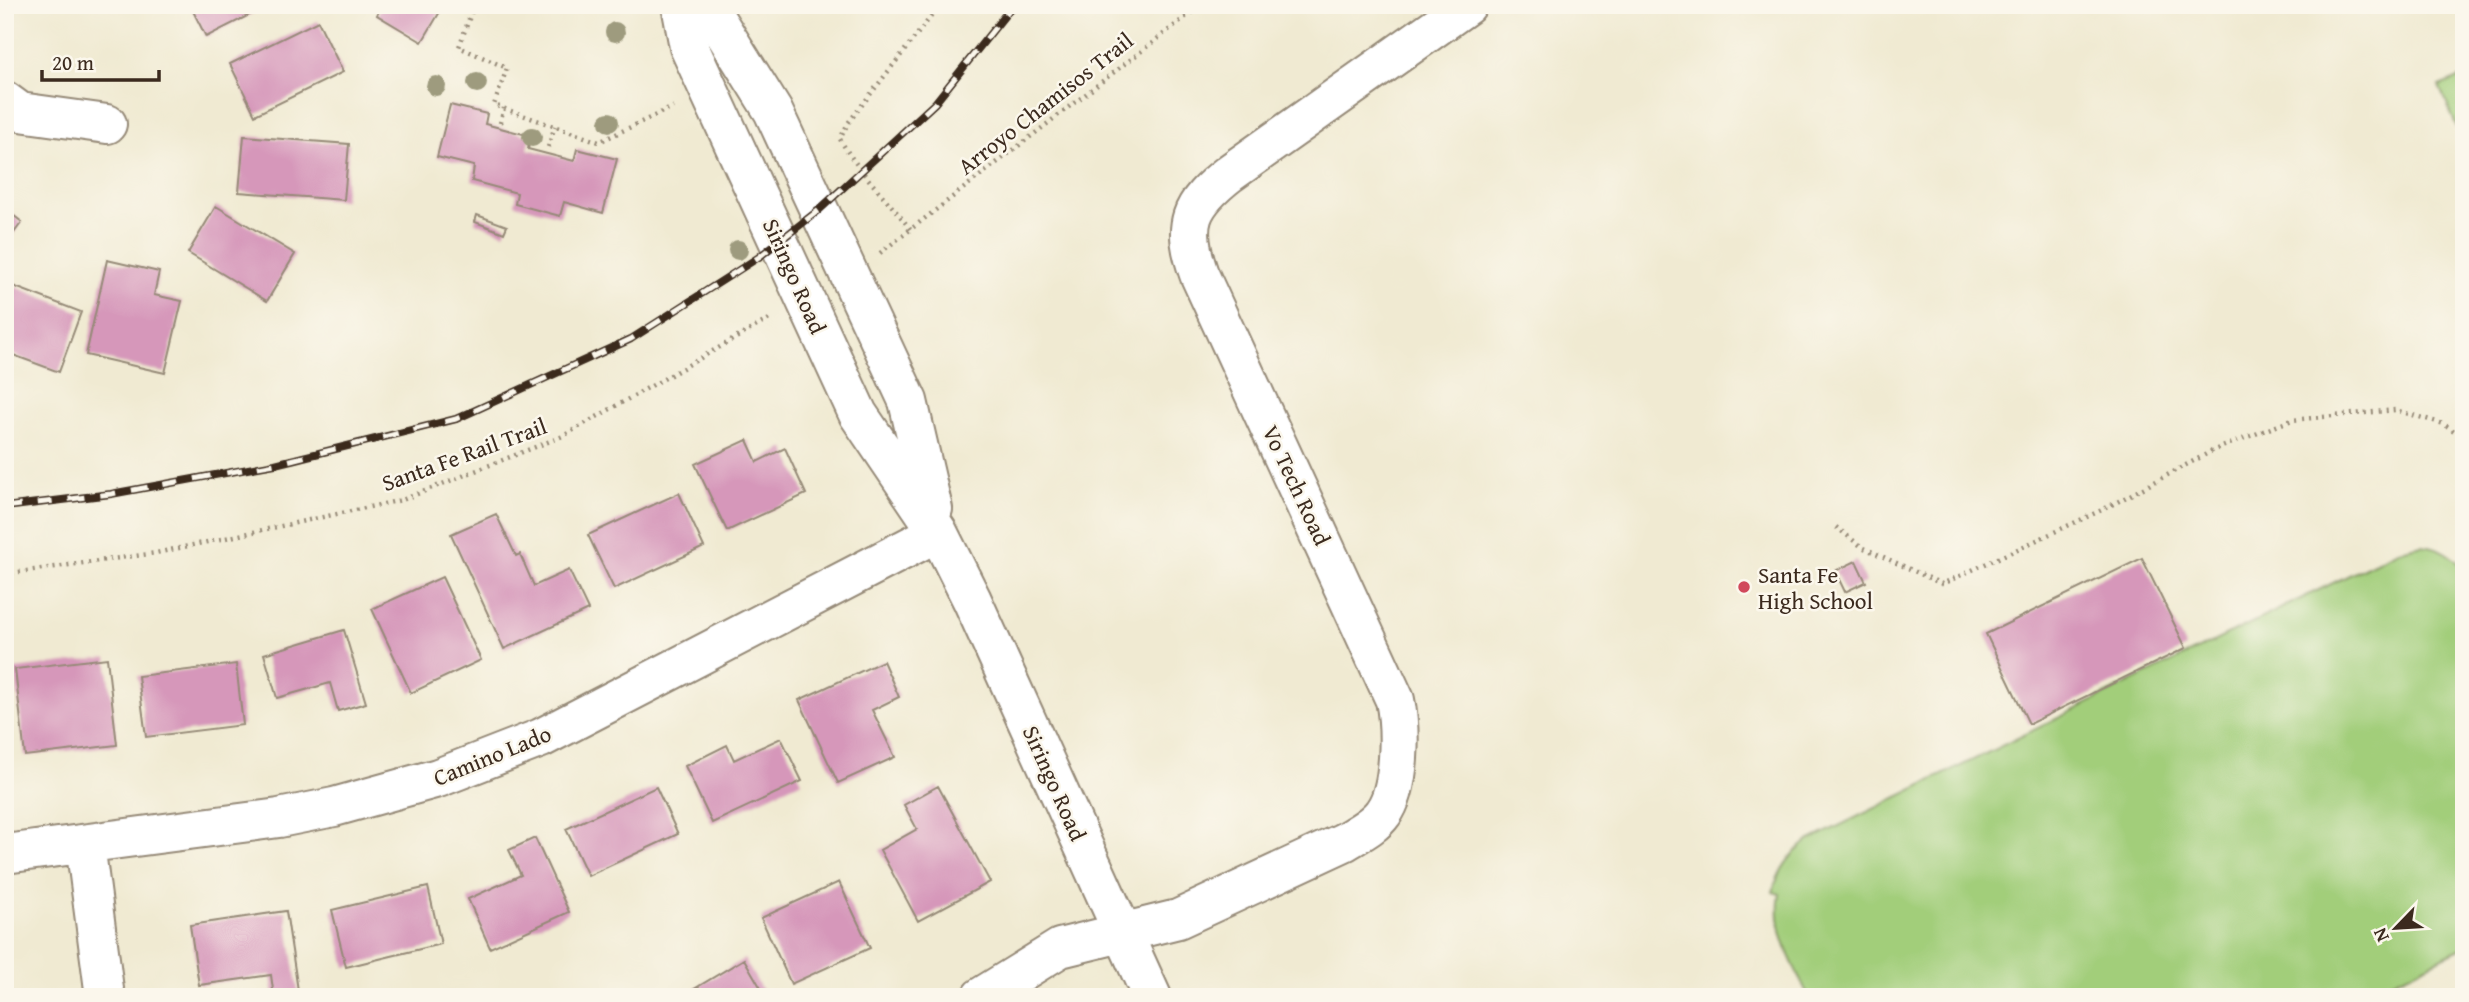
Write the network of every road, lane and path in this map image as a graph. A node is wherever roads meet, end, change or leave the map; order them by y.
1 (474, 5) edge
2 (681, 5) edge
3 (707, 5) edge
4 (940, 5) edge
5 (1201, 5) edge
6 (1467, 5) edge
7 (5, 101) edge
8 (504, 108) junction
9 (664, 112) dead end
10 (500, 123) dead end
11 (107, 124) dead end
12 (555, 126) junction
13 (548, 147) dead end
14 (776, 315) dead end
15 (2464, 439) edge
16 (1836, 527) dead end
17 (938, 532) junction
18 (5, 573) edge
19 (85, 844) junction
20 (5, 853) edge
21 (1123, 932) junction
22 (105, 997) edge
23 (981, 997) edge
24 (1152, 997) edge

1 - 8 path
2 - 17 street, Siringo Road
3 - 17 street, Siringo Road
4 - 5 path, Arroyo Chamisos Trail
6 - 21 street, Vo Tech Road
7 - 11 street
8 - 10 path
8 - 12 path
9 - 12 path
12 - 13 path
14 - 18 path, Santa Fe Rail Trail
15 - 16 path
17 - 19 street, Camino Lado
17 - 21 street, Siringo Road
19 - 20 street, Camino Lado
19 - 22 street
21 - 23 street, Vo Tech Road
21 - 24 street, Siringo Road

